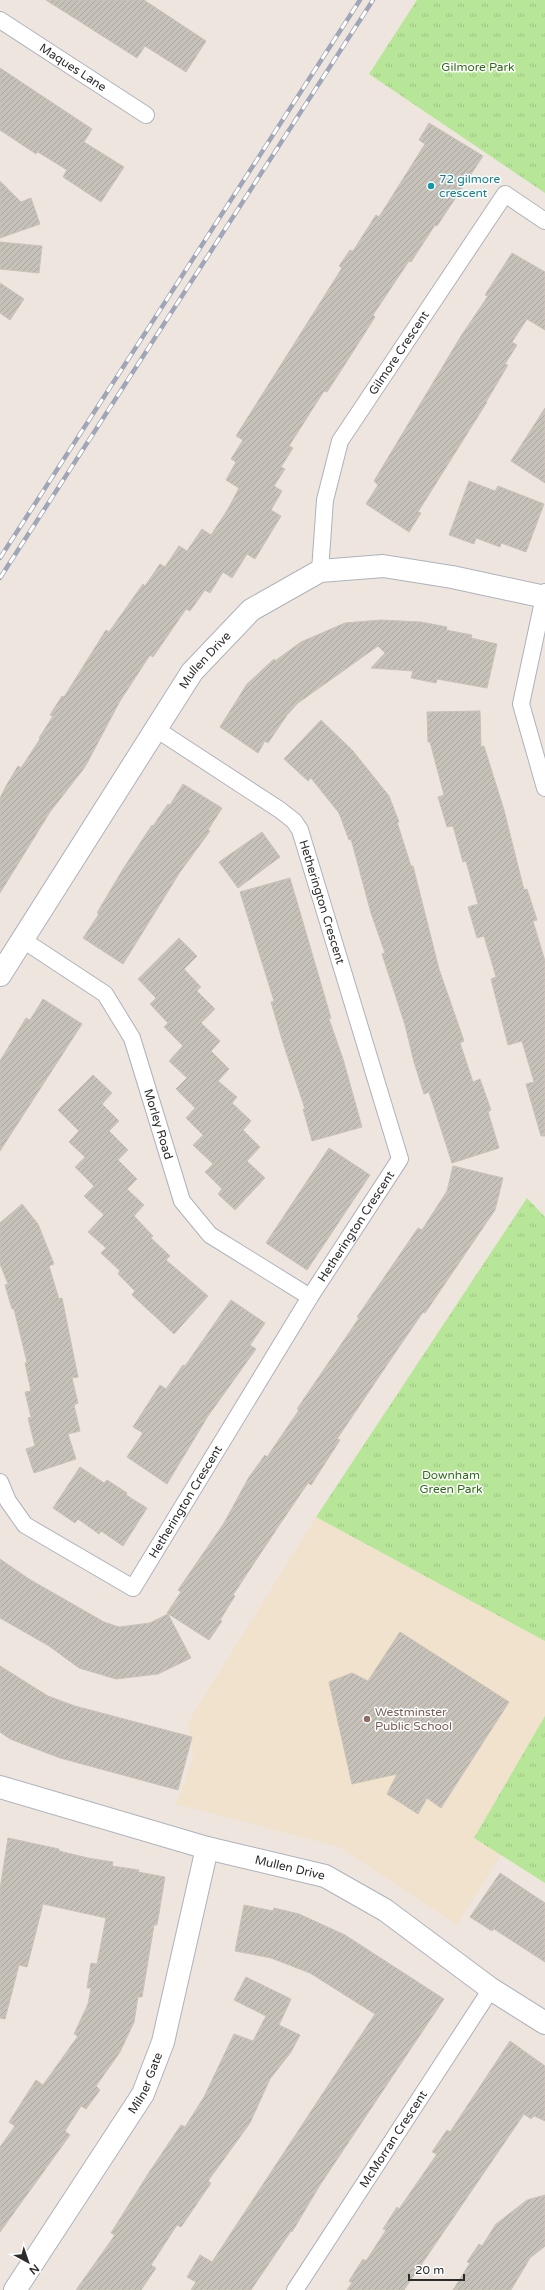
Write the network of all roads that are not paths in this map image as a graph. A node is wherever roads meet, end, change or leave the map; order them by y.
1 (0, 20) edge
2 (146, 115) dead end
3 (545, 221) edge
4 (320, 571) junction
5 (544, 596) edge
6 (156, 730) junction
7 (545, 788) edge
8 (22, 940) junction
9 (0, 975) edge
10 (310, 1297) junction
11 (0, 1482) edge
12 (0, 1788) edge
13 (207, 1848) junction
14 (491, 1989) junction
15 (545, 2023) edge
16 (15, 2290) edge
17 (295, 2290) edge

1 - 2 street, Maques Lane
3 - 4 street, Gilmore Crescent
4 - 5 street, Mullen Drive
4 - 6 street, Mullen Drive
5 - 7 street
6 - 8 street, Mullen Drive
6 - 10 street, Hetherington Crescent
8 - 9 street, Mullen Drive
8 - 10 street, Morley Road
10 - 11 street, Hetherington Crescent
12 - 13 street, Mullen Drive
13 - 14 street, Mullen Drive
13 - 16 street, Milner Gate
14 - 15 street, Mullen Drive
14 - 17 street, McMorran Crescent

